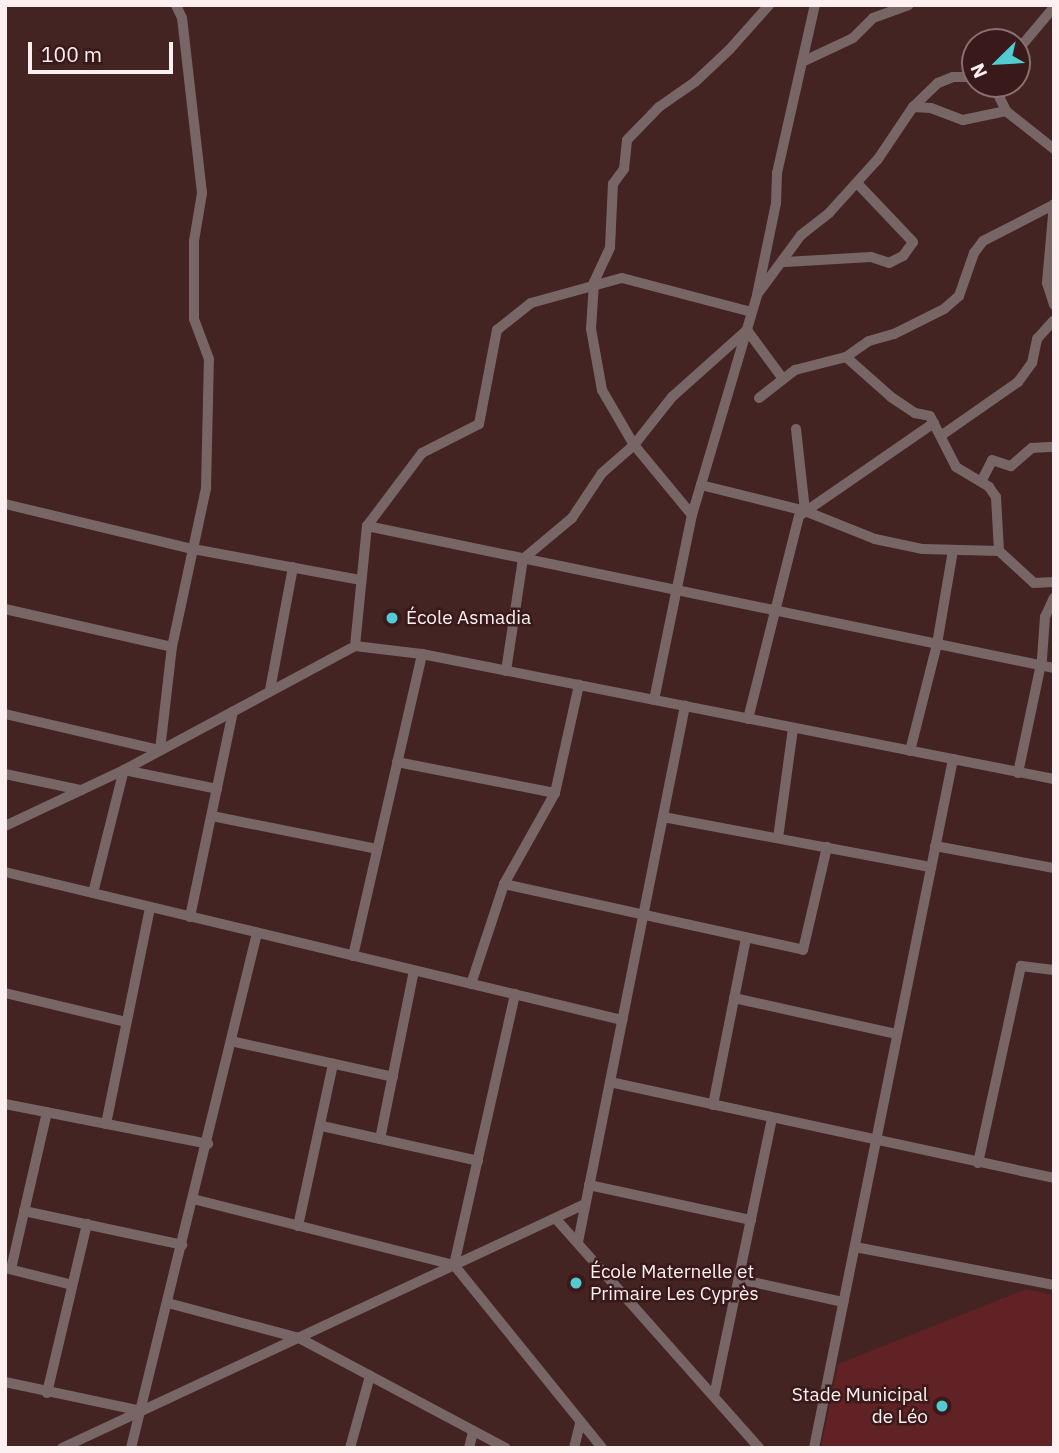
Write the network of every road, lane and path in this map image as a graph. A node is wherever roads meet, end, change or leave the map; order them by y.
1 (176, 5) edge
2 (769, 5) edge
3 (815, 5) edge
4 (909, 5) edge
5 (1054, 8) edge
6 (1031, 35) edge
7 (802, 62) junction
8 (961, 77) edge
9 (1000, 98) edge
10 (913, 107) junction
11 (1006, 111) junction
12 (1054, 149) edge
13 (856, 183) junction
14 (1054, 205) edge
15 (785, 262) junction
16 (594, 282) junction
17 (757, 295) junction
18 (1054, 305) edge
19 (752, 312) junction
20 (1054, 320) edge
21 (747, 330) junction
22 (846, 357) junction
23 (783, 379) junction
24 (759, 398) dead end
25 (934, 423) junction
26 (796, 429) dead end
27 (942, 435) junction
28 (634, 445) junction
29 (1054, 447) edge
30 (982, 480) junction
31 (701, 485) junction
32 (5, 504) edge
33 (805, 511) junction
34 (692, 515) junction
35 (367, 526) junction
36 (193, 549) junction
37 (953, 550) junction
38 (999, 551) junction
39 (523, 559) junction
40 (293, 567) junction
41 (361, 580) junction
42 (1054, 582) edge
43 (674, 590) junction
44 (1054, 598) edge
45 (5, 609) edge
46 (774, 611) junction
47 (937, 644) junction
48 (355, 646) junction
49 (172, 647) junction
50 (422, 654) junction
51 (1040, 665) junction
52 (1054, 668) edge
53 (506, 671) junction
54 (579, 685) junction
55 (270, 690) junction
56 (654, 700) junction
57 (685, 706) junction
58 (233, 711) junction
59 (5, 714) edge
60 (748, 719) junction
61 (793, 728) junction
62 (160, 750) junction
63 (910, 751) junction
64 (953, 759) junction
65 (397, 762) junction
66 (124, 770) junction
67 (1018, 773) junction
68 (5, 774) edge
69 (1054, 779) edge
70 (218, 789) junction
71 (82, 790) junction
72 (555, 793) junction
73 (212, 816) junction
74 (663, 817) junction
75 (5, 826) edge
76 (778, 838) junction
77 (935, 846) junction
78 (827, 847) junction
79 (377, 849) junction
80 (931, 867) junction
81 (1054, 868) edge
82 (5, 872) edge
83 (504, 884) junction
84 (93, 893) junction
85 (150, 907) junction
86 (190, 916) junction
87 (643, 918) junction
88 (257, 933) junction
89 (746, 938) junction
90 (352, 956) junction
91 (1054, 970) edge
92 (414, 971) junction
93 (471, 984) junction
94 (5, 993) edge
95 (515, 995) junction
96 (734, 998) junction
97 (622, 1020) junction
98 (126, 1022) junction
99 (898, 1034) junction
100 (231, 1041) junction
101 (333, 1063) junction
102 (393, 1077) junction
103 (610, 1082) junction
104 (5, 1104) edge
105 (713, 1105) junction
106 (47, 1112) junction
107 (772, 1118) junction
108 (106, 1124) junction
109 (322, 1126) junction
110 (380, 1139) junction
111 (876, 1142) junction
112 (208, 1143) junction
113 (478, 1161) junction
114 (978, 1163) junction
115 (1054, 1178) edge
116 (589, 1185) junction
117 (193, 1199) junction
118 (585, 1204) junction
119 (24, 1211) junction
120 (556, 1219) junction
121 (751, 1220) junction
122 (87, 1224) junction
123 (298, 1226) junction
124 (578, 1242) junction
125 (182, 1245) junction
126 (855, 1247) junction
127 (454, 1265) junction
128 (8, 1269) edge
129 (739, 1279) junction
130 (1054, 1284) edge
131 (72, 1285) junction
132 (844, 1302) junction
133 (168, 1303) junction
134 (299, 1338) junction
135 (370, 1376) junction
136 (5, 1382) edge
137 (47, 1393) junction
138 (714, 1396) junction
139 (141, 1411) junction
140 (580, 1424) junction
141 (473, 1432) junction
142 (62, 1448) edge
143 (131, 1448) edge
144 (350, 1448) edge
145 (469, 1448) edge
146 (506, 1448) edge
147 (574, 1448) edge
148 (602, 1448) edge
149 (759, 1448) edge
150 (814, 1448) edge

1 - 36 street
2 - 16 street
3 - 7 street
4 - 7 street
5 - 6 street
7 - 17 street
8 - 10 street
9 - 11 street
10 - 11 street
10 - 13 street
11 - 12 street
13 - 15 street
13 - 15 street
14 - 18 street
14 - 22 street
15 - 17 street
16 - 19 street
16 - 28 street
16 - 35 street
17 - 19 street
19 - 21 street
20 - 27 street
21 - 23 street
21 - 28 street
21 - 31 street
22 - 23 street
22 - 25 street
23 - 24 street
25 - 27 street
25 - 33 street
26 - 33 street
27 - 30 street
28 - 34 street
28 - 39 street
29 - 30 street
30 - 38 street
31 - 33 street
31 - 34 street
32 - 36 street
33 - 37 street
33 - 46 street
34 - 43 street
35 - 39 street
35 - 41 street
36 - 40 street
36 - 49 street
37 - 38 street
37 - 47 street
38 - 42 street
39 - 43 street
39 - 53 street
40 - 41 street
40 - 55 street
41 - 48 street
43 - 46 street
43 - 56 street
44 - 51 street
45 - 49 street
46 - 47 street
46 - 60 street
47 - 51 street
47 - 63 street
48 - 50 street
48 - 55 street
49 - 62 street
50 - 53 street
50 - 65 street
51 - 52 street
51 - 67 street
53 - 54 street
54 - 56 street
54 - 72 street
55 - 58 street
56 - 57 street
57 - 60 street
57 - 74 street
58 - 62 street
58 - 70 street
59 - 62 street
60 - 61 street
61 - 63 street
61 - 76 street
62 - 66 street
63 - 64 street
64 - 67 street
64 - 77 street
65 - 72 street
65 - 79 street
66 - 70 street
66 - 71 street
66 - 84 street
67 - 69 street
68 - 71 street
70 - 73 street
71 - 75 street
72 - 83 street
73 - 79 street
73 - 86 street
74 - 76 street
74 - 87 street
76 - 78 street
77 - 80 street
77 - 81 street
78 - 80 street
78 - 89 street
79 - 90 street
80 - 99 street
82 - 84 street
83 - 87 street
83 - 93 street
84 - 85 street
85 - 86 street
85 - 98 street
86 - 88 street
87 - 89 street
87 - 97 street
88 - 90 street
88 - 100 street
89 - 96 street
90 - 92 street
91 - 114 street
92 - 93 street
92 - 102 street
93 - 95 street
94 - 98 street
95 - 97 street
95 - 113 street
96 - 99 street
96 - 105 street
97 - 103 street
98 - 108 street
99 - 111 street
100 - 101 street
100 - 112 street
101 - 102 street
101 - 109 street
102 - 110 street
103 - 105 street
103 - 116 street
104 - 106 street
105 - 107 street
106 - 108 street
106 - 119 street
107 - 111 street
107 - 121 street
108 - 112 street
109 - 110 street
109 - 123 street
110 - 113 street
111 - 114 street
111 - 126 street
112 - 117 street
113 - 127 street
114 - 115 street
116 - 118 street
116 - 121 street
117 - 123 street
117 - 125 street
118 - 120 street
118 - 124 street
119 - 122 street
119 - 128 street
120 - 124 street
120 - 127 street
121 - 129 street
122 - 125 street
122 - 131 street
123 - 127 street
124 - 138 street
125 - 133 street
126 - 130 street
126 - 132 street
127 - 134 street
127 - 140 street
128 - 131 street
129 - 132 street
129 - 138 street
131 - 137 street
132 - 150 street
133 - 134 street
133 - 139 street
134 - 135 street
134 - 139 street
135 - 141 street
135 - 144 street
136 - 137 street
137 - 139 street
138 - 149 street
139 - 142 street
139 - 143 street
140 - 147 street
140 - 148 street
141 - 145 street
141 - 146 street

